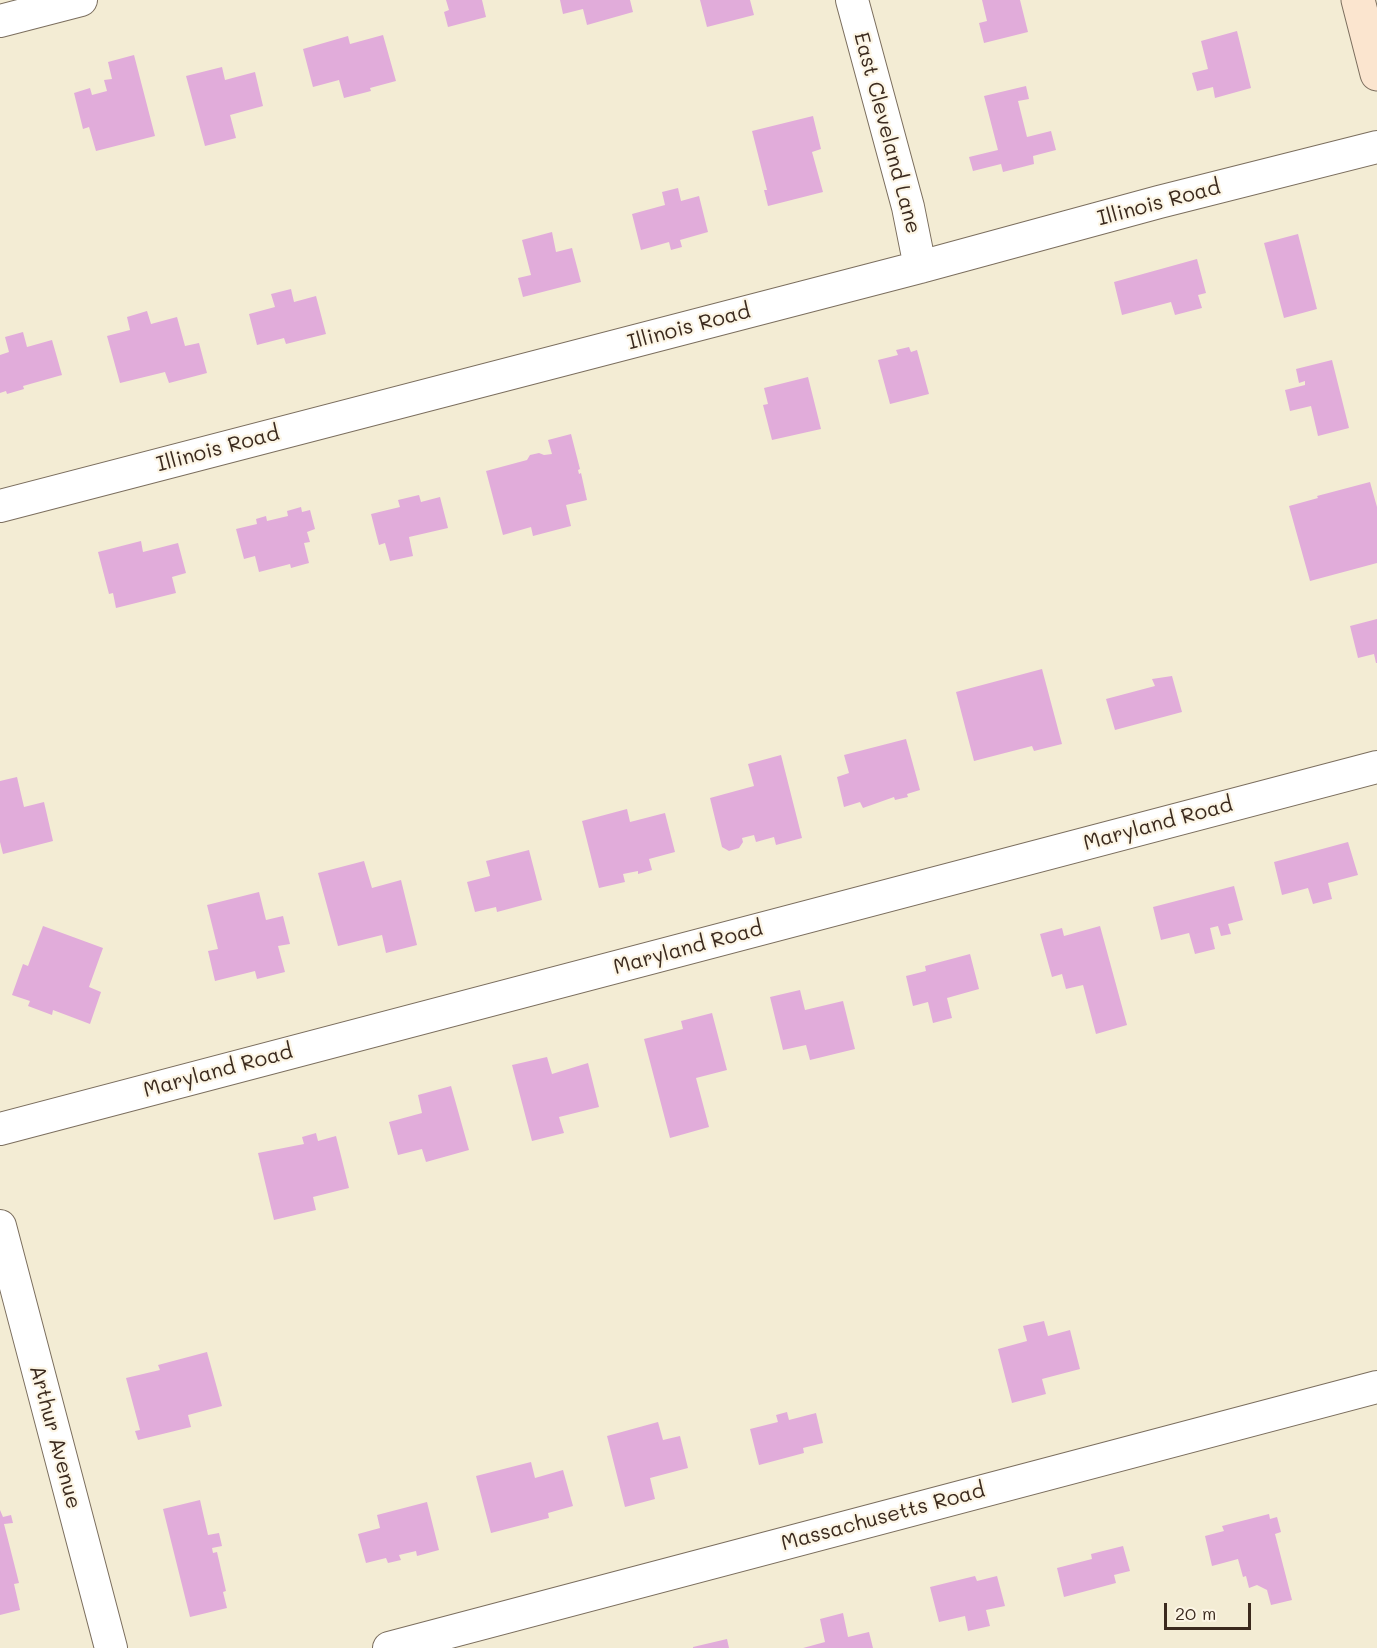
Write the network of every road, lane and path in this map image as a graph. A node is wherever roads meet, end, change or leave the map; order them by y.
1 (81, 0) edge
2 (852, 0) edge
3 (1358, 0) edge
4 (0, 21) edge
5 (1377, 74) edge
6 (1377, 147) edge
7 (920, 267) junction
8 (0, 506) edge
9 (1377, 767) edge
10 (0, 1129) edge
11 (0, 1226) edge
12 (1377, 1387) edge
13 (111, 1648) edge
14 (389, 1648) edge

1 - 4 street
2 - 7 street, East Cleveland Lane
3 - 5 main road
6 - 7 street, Illinois Road
7 - 8 street, Illinois Road
9 - 10 street, Maryland Road
11 - 13 street, Arthur Avenue
12 - 14 street, Massachusetts Road

